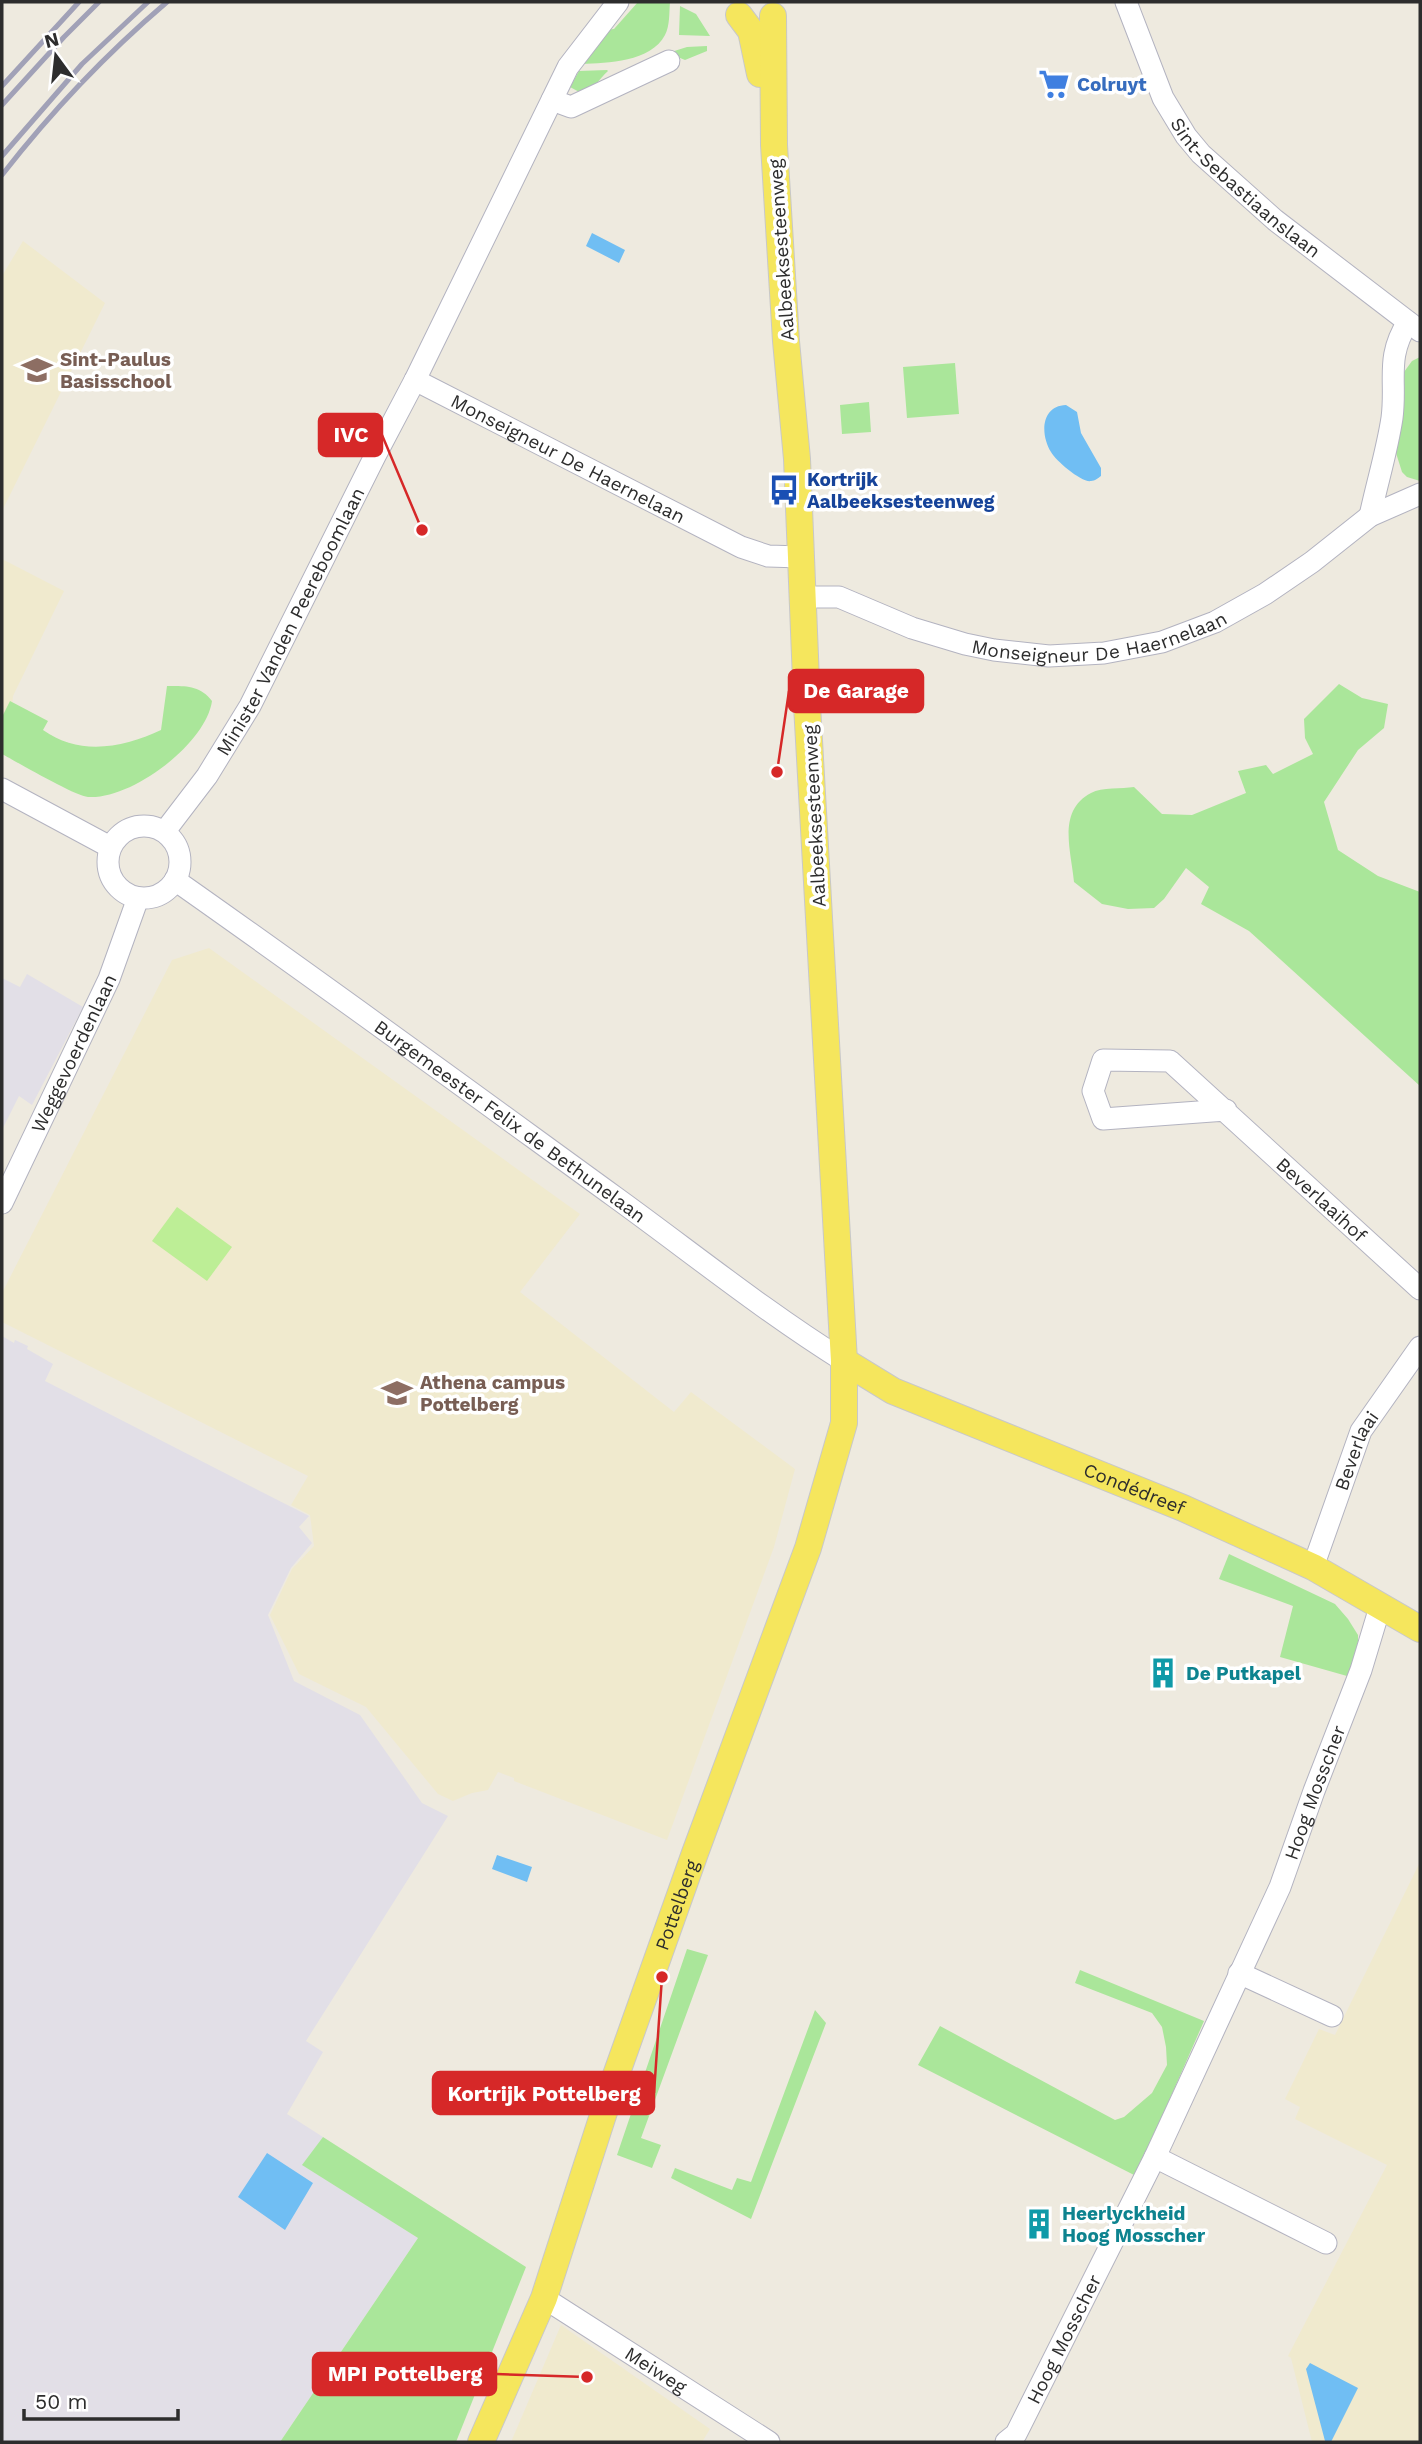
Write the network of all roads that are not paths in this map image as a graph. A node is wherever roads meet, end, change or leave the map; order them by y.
1 (618, 2) edge
2 (1126, 2) edge
3 (732, 8) edge
4 (780, 9) edge
5 (669, 61) dead end
6 (552, 100) junction
7 (774, 145) junction
8 (1414, 326) edge
9 (415, 380) junction
10 (1420, 494) edge
11 (1370, 516) junction
12 (801, 557) junction
13 (803, 597) junction
14 (2, 789) edge
15 (165, 831) junction
16 (110, 847) junction
17 (175, 880) junction
18 (138, 898) junction
19 (1226, 1110) junction
20 (2, 1203) edge
21 (1420, 1289) edge
22 (1420, 1347) edge
23 (844, 1361) junction
24 (1313, 1567) junction
25 (1380, 1606) junction
26 (1420, 1629) edge
27 (1239, 1973) junction
28 (1332, 2016) dead end
29 (1155, 2157) junction
30 (1326, 2243) dead end
31 (544, 2298) junction
32 (481, 2442) edge
33 (769, 2442) edge
34 (1006, 2442) edge

1 - 6 street, Minister Vanden Peereboomlaan
2 - 8 street, Sint-Sebastiaanslaan
3 - 4 main road
3 - 7 main road, Aalbeeksesteenweg
4 - 7 main road, Aalbeeksesteenweg
5 - 6 street
6 - 9 street, Minister Vanden Peereboomlaan
7 - 12 main road, Aalbeeksesteenweg
8 - 11 street
9 - 12 street, Monseigneur De Haernelaan
9 - 15 street, Minister Vanden Peereboomlaan
10 - 11 street, Monseigneur De Haernelaan
11 - 13 street, Monseigneur De Haernelaan
12 - 13 main road, Aalbeeksesteenweg
13 - 23 main road, Aalbeeksesteenweg
14 - 16 street
15 - 16 street
15 - 17 street
16 - 18 street
17 - 18 street
17 - 23 street, Burgemeester Felix de Bethunelaan
18 - 20 street, Weggevoerdenlaan
19 - 19 street, Beverlaaihof
19 - 21 street, Beverlaaihof
22 - 24 street, Beverlaai
23 - 24 main road, Condédreef
23 - 31 main road, Pottelberg
24 - 25 main road, Condédreef
25 - 26 main road, Condédreef
25 - 27 street, Hoog Mosscher
27 - 28 street
27 - 29 street, Hoog Mosscher
29 - 30 street
29 - 34 street, Hoog Mosscher
31 - 32 main road, Pottelberg
31 - 33 street, Meiweg

